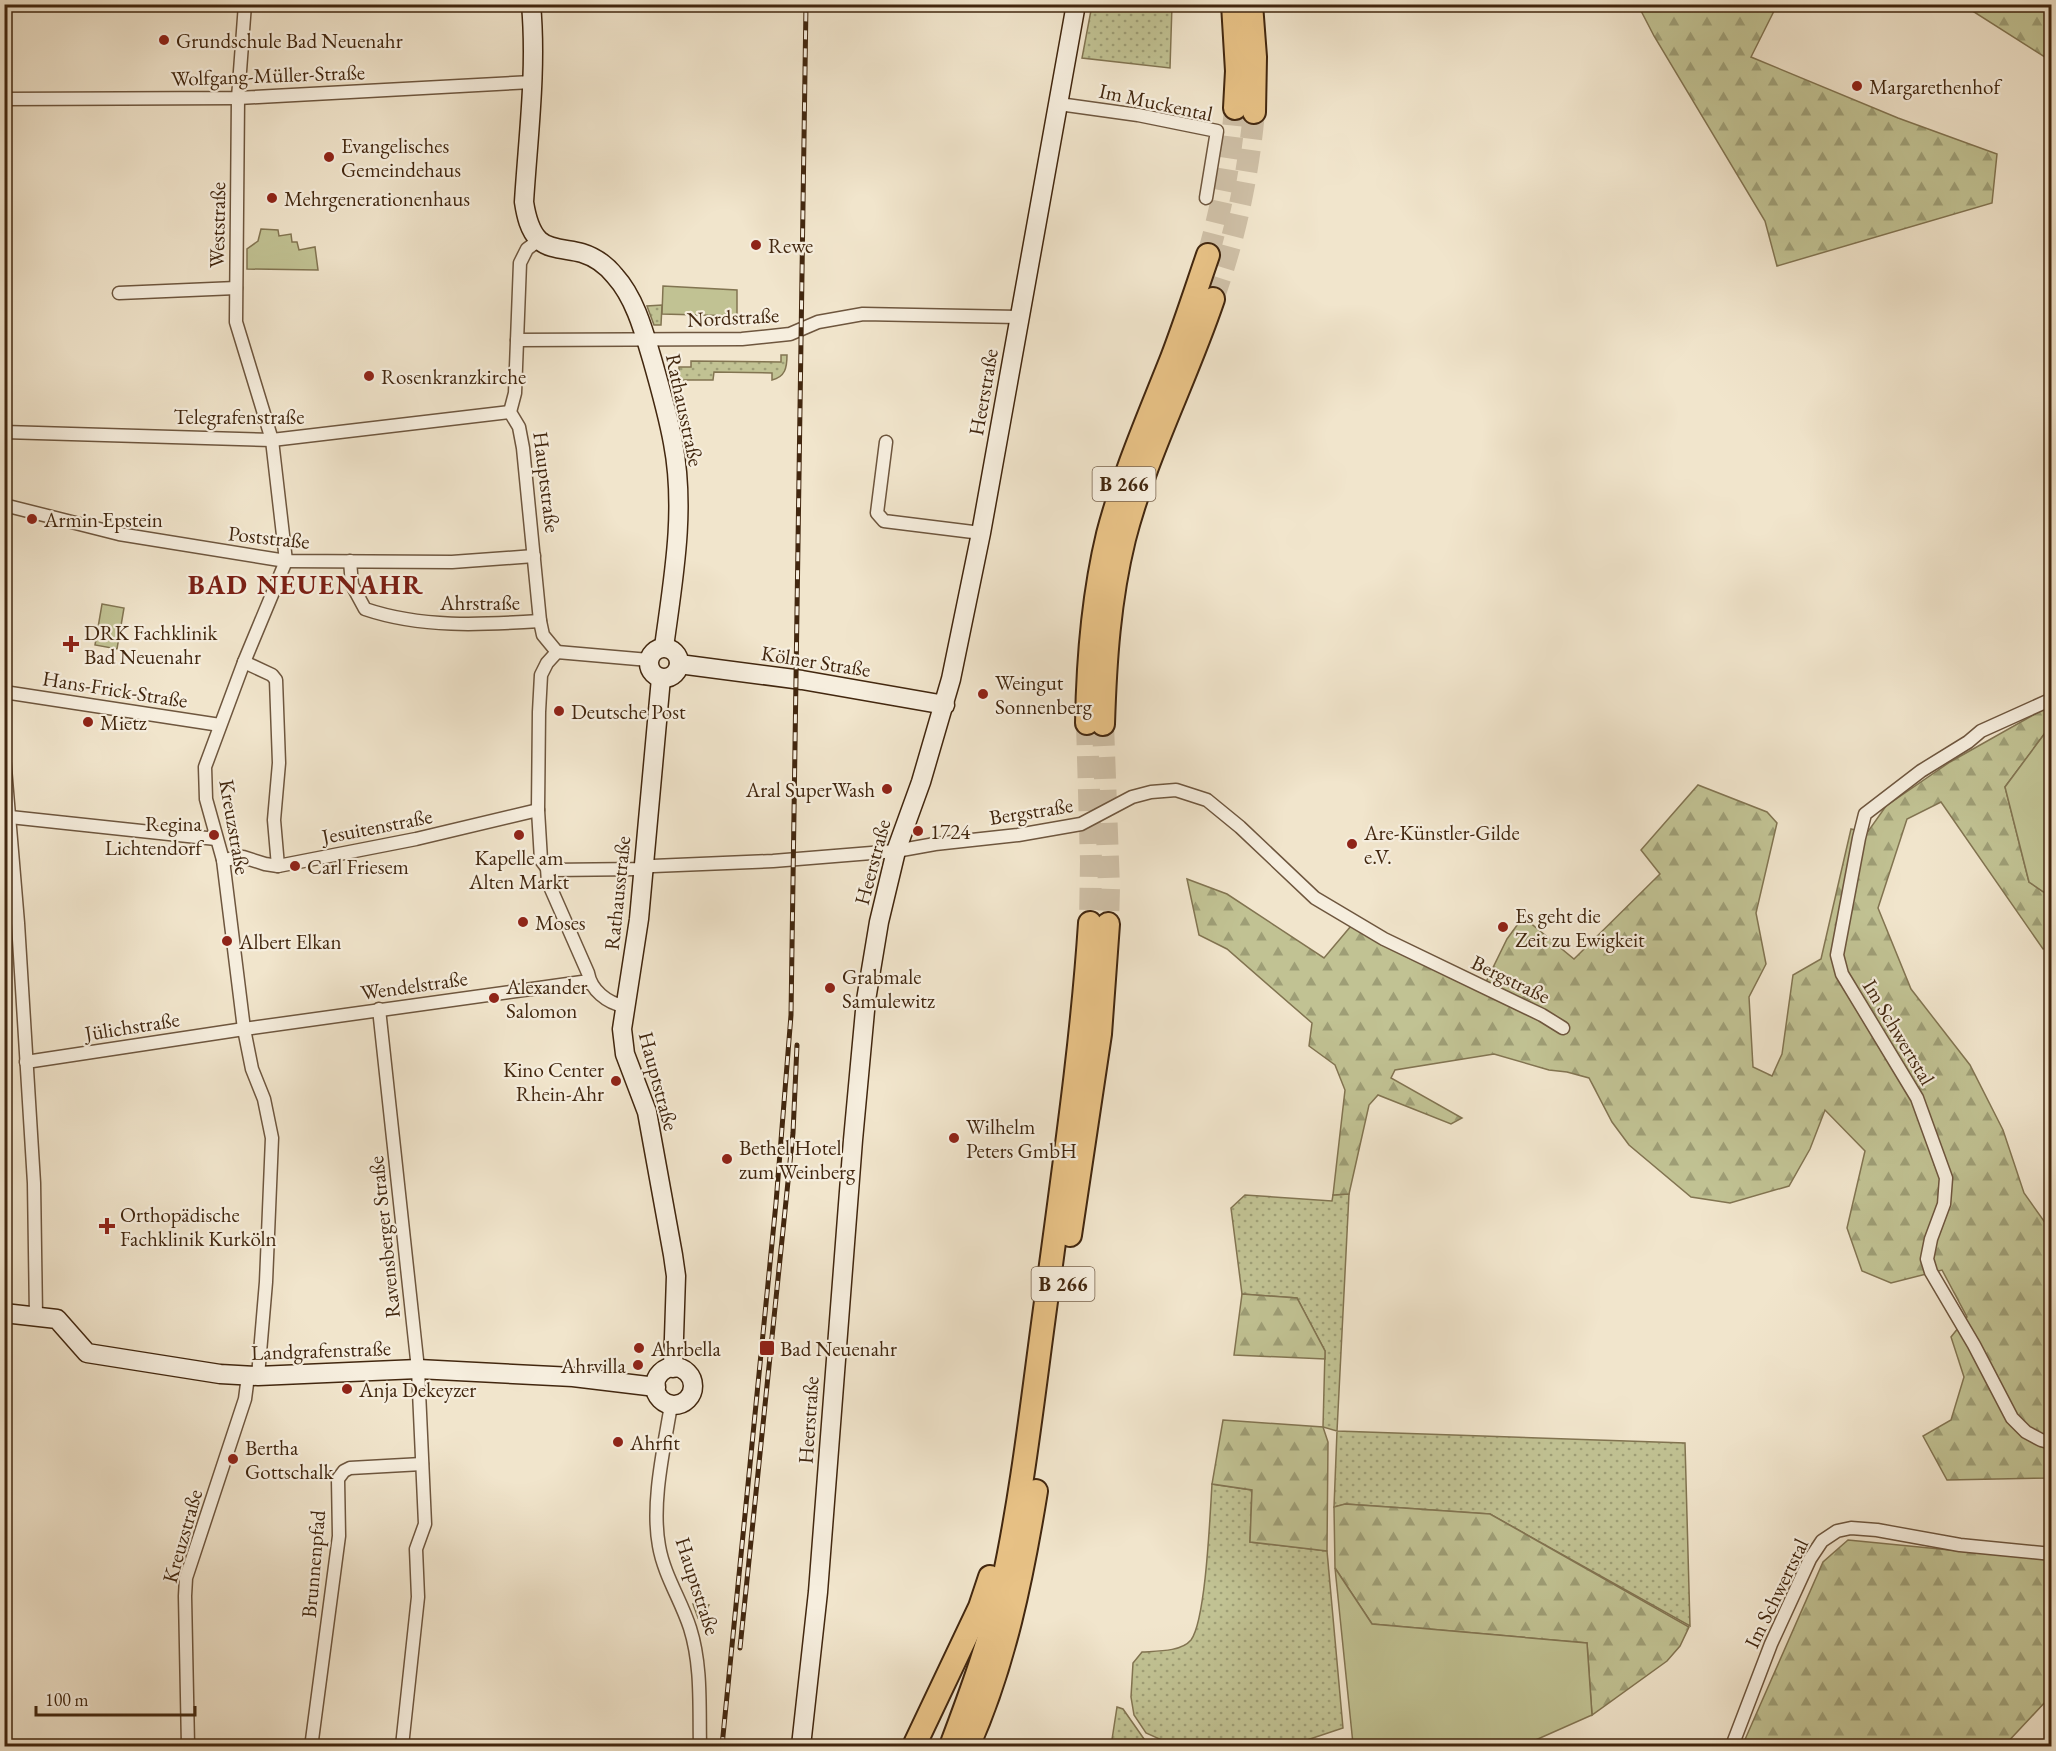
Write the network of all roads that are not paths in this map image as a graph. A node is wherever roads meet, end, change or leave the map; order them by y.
1 (6, 4) edge
2 (245, 4) edge
3 (531, 4) edge
4 (1076, 4) edge
5 (1233, 4) edge
6 (1251, 4) edge
7 (4, 9) edge
8 (532, 82) junction
9 (238, 98) junction
10 (4, 99) edge
11 (1059, 104) junction
12 (1206, 198) dead end
13 (539, 240) junction
14 (1208, 255) tunnel mouth
15 (236, 288) junction
16 (119, 293) dead end
17 (1213, 300) tunnel mouth
18 (1020, 317) junction
19 (646, 339) junction
20 (517, 340) junction
21 (510, 412) junction
22 (4, 432) edge
23 (272, 440) junction
24 (886, 442) dead end
25 (4, 506) edge
26 (981, 533) junction
27 (534, 556) junction
28 (286, 561) junction
29 (350, 561) junction
30 (540, 621) junction
31 (664, 647) junction
32 (557, 652) junction
33 (649, 660) junction
34 (244, 662) junction
35 (679, 664) junction
36 (661, 678) junction
37 (4, 692) edge
38 (2052, 699) edge
39 (945, 705) junction
40 (220, 725) junction
41 (4, 756) edge
42 (538, 810) junction
43 (10, 817) junction
44 (216, 839) junction
45 (896, 851) junction
46 (223, 860) junction
47 (544, 864) junction
48 (278, 866) junction
49 (643, 868) junction
50 (590, 983) junction
51 (624, 1006) junction
52 (380, 1009) junction
53 (1563, 1028) dead end
54 (244, 1029) junction
55 (26, 1062) junction
56 (20, 1315) edge
57 (673, 1368) junction
58 (418, 1369) junction
59 (253, 1376) junction
60 (656, 1387) junction
61 (671, 1405) junction
62 (2052, 1443) edge
63 (422, 1464) junction
64 (1020, 1497) junction
65 (2052, 1554) edge
66 (312, 1740) dead end
67 (188, 1746) edge
68 (402, 1746) edge
69 (700, 1746) edge
70 (801, 1746) edge
71 (914, 1746) edge
72 (951, 1746) edge
73 (968, 1746) edge
74 (1732, 1746) edge

1 - 7 street
2 - 9 street, Weststraße
3 - 8 street
4 - 11 street, Heerstraße
5 - 6 highway
8 - 9 street, Wolfgang-Müller-Straße
8 - 13 street
9 - 10 street, Wolfgang-Müller-Straße
9 - 15 street, Weststraße
11 - 12 street, Im Muckental
11 - 18 street, Heerstraße
13 - 19 street, Rathausstraße
13 - 20 street, Hauptstraße
14 - 17 highway, B 266
15 - 16 street
15 - 23 street, Weststraße
18 - 19 street, Nordstraße
18 - 26 street, Heerstraße
19 - 20 street, Nordstraße
19 - 31 street, Rathausstraße
20 - 21 street, Hauptstraße
21 - 23 street, Telegrafenstraße
21 - 27 street, Hauptstraße
22 - 23 street, Telegrafenstraße
23 - 28 street
24 - 26 street
25 - 28 street, Poststraße
26 - 39 street, Heerstraße
27 - 29 street, Poststraße
27 - 30 street, Hauptstraße
28 - 29 street, Poststraße
28 - 34 street, Kreuzstraße
29 - 30 street, Ahrstraße
30 - 32 street, Hauptstraße
31 - 33 street
31 - 35 street
32 - 33 street
32 - 42 street, Hauptstraße
33 - 36 street
34 - 40 street, Kreuzstraße
34 - 48 street
35 - 36 street
35 - 39 street, Kölner Straße
36 - 49 street, Rathausstraße
37 - 40 street, Hans-Frick-Straße
38 - 62 street, Im Schwertstal
39 - 45 street, Heerstraße
40 - 44 street, Kreuzstraße
41 - 43 street
42 - 47 street, Hauptstraße
42 - 48 street, Jesuitenstraße
43 - 44 street
43 - 55 street
44 - 46 street, Kreuzstraße
45 - 49 street, Bergstraße
45 - 53 street, Bergstraße
45 - 70 street, Heerstraße
46 - 48 street, Jesuitenstraße
46 - 54 street, Kreuzstraße
47 - 49 street, Bergstraße
47 - 50 street, Hauptstraße
49 - 51 street, Rathausstraße
50 - 51 street, Hauptstraße
50 - 52 street, Wendelstraße
51 - 57 street, Hauptstraße
52 - 54 street, Wendelstraße
52 - 58 street, Ravensberger Straße
54 - 55 street, Jülichstraße
54 - 59 street, Kreuzstraße
55 - 56 street
56 - 59 street, Landgrafenstraße
57 - 60 street
57 - 61 street
58 - 59 street, Landgrafenstraße
58 - 60 street, Landgrafenstraße
58 - 63 street, Ravensberger Straße
59 - 67 street, Kreuzstraße
60 - 61 street
61 - 69 street, Hauptstraße
63 - 66 street, Brunnenpfad
63 - 68 street, Ravensberger Straße
64 - 71 highway, B 266
64 - 72 highway, B 266
64 - 73 highway, B 266
65 - 74 street, Im Schwertstal

